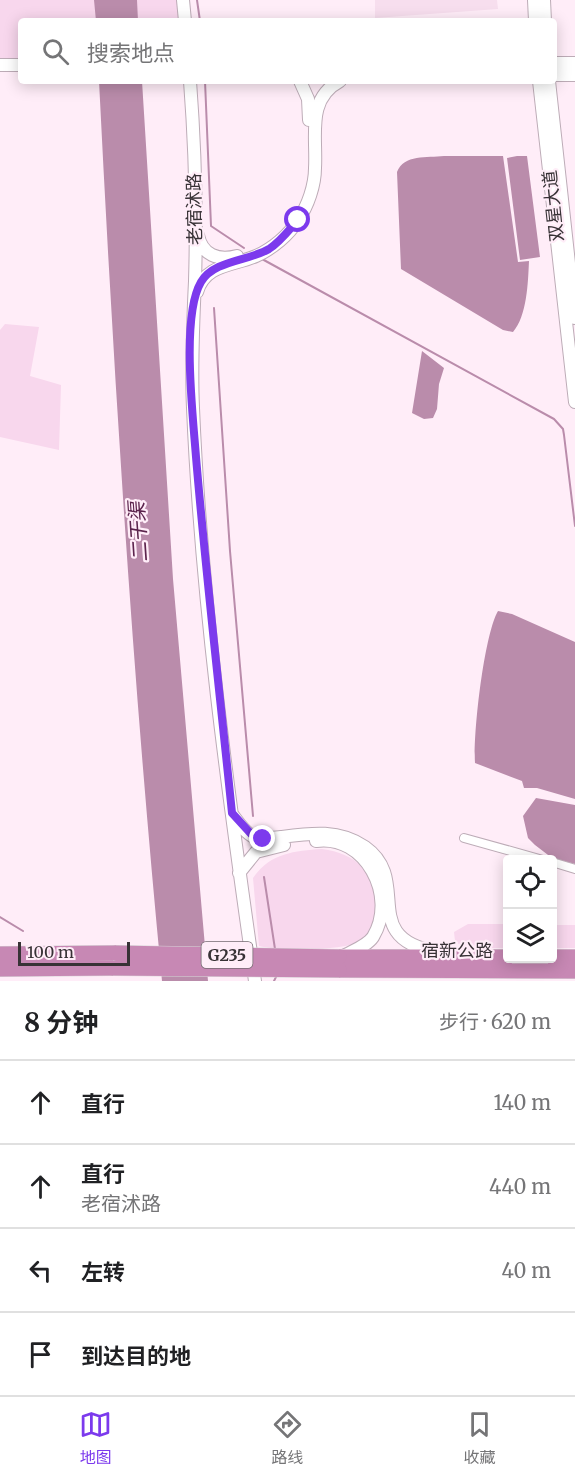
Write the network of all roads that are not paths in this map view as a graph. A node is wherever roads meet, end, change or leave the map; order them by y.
1 (183, 0) edge
2 (534, 0) edge
3 (544, 0) edge
4 (185, 18) edge
5 (535, 18) edge
6 (545, 18) edge
7 (557, 63) edge
8 (575, 63) edge
9 (0, 65) edge
10 (18, 65) edge
11 (557, 75) edge
12 (575, 75) edge
13 (190, 84) edge
14 (302, 84) edge
15 (336, 84) edge
16 (539, 84) edge
17 (549, 84) edge
18 (195, 225) junction
19 (226, 259) junction
20 (195, 281) junction
21 (192, 317) junction
22 (575, 318) edge
23 (575, 402) edge
24 (232, 813) junction
25 (464, 838) dead end
26 (525, 855) edge
27 (557, 864) edge
28 (575, 869) edge
29 (239, 873) junction
30 (0, 954) edge
31 (462, 956) junction
32 (503, 957) edge
33 (557, 957) edge
34 (575, 957) edge
35 (114, 961) junction
36 (340, 961) junction
37 (0, 969) edge
38 (575, 971) edge
39 (255, 981) edge

1 - 4 main road
2 - 5 main road
3 - 6 main road
7 - 8 main road
9 - 10 main road
11 - 12 main road
13 - 18 main road, 老宿沭路
14 - 19 main road
15 - 21 main road
16 - 23 main road, 双星大道
17 - 22 main road, 双星大道
18 - 19 main road
18 - 20 main road, 老宿沭路
19 - 20 main road
20 - 21 main road, 老宿沭路
21 - 24 main road, 老宿沭路
24 - 29 main road, 老宿沭路
24 - 31 main road
25 - 26 street
27 - 28 street
29 - 36 main road
29 - 39 main road, 老宿沭路
30 - 35 highway, G235
31 - 32 highway, 宿新公路 / G235
31 - 36 highway, 宿新公路 / G235
33 - 34 highway
35 - 36 highway, G235, bridge
35 - 37 highway, G235
36 - 38 highway, 宿新公路 / G235

